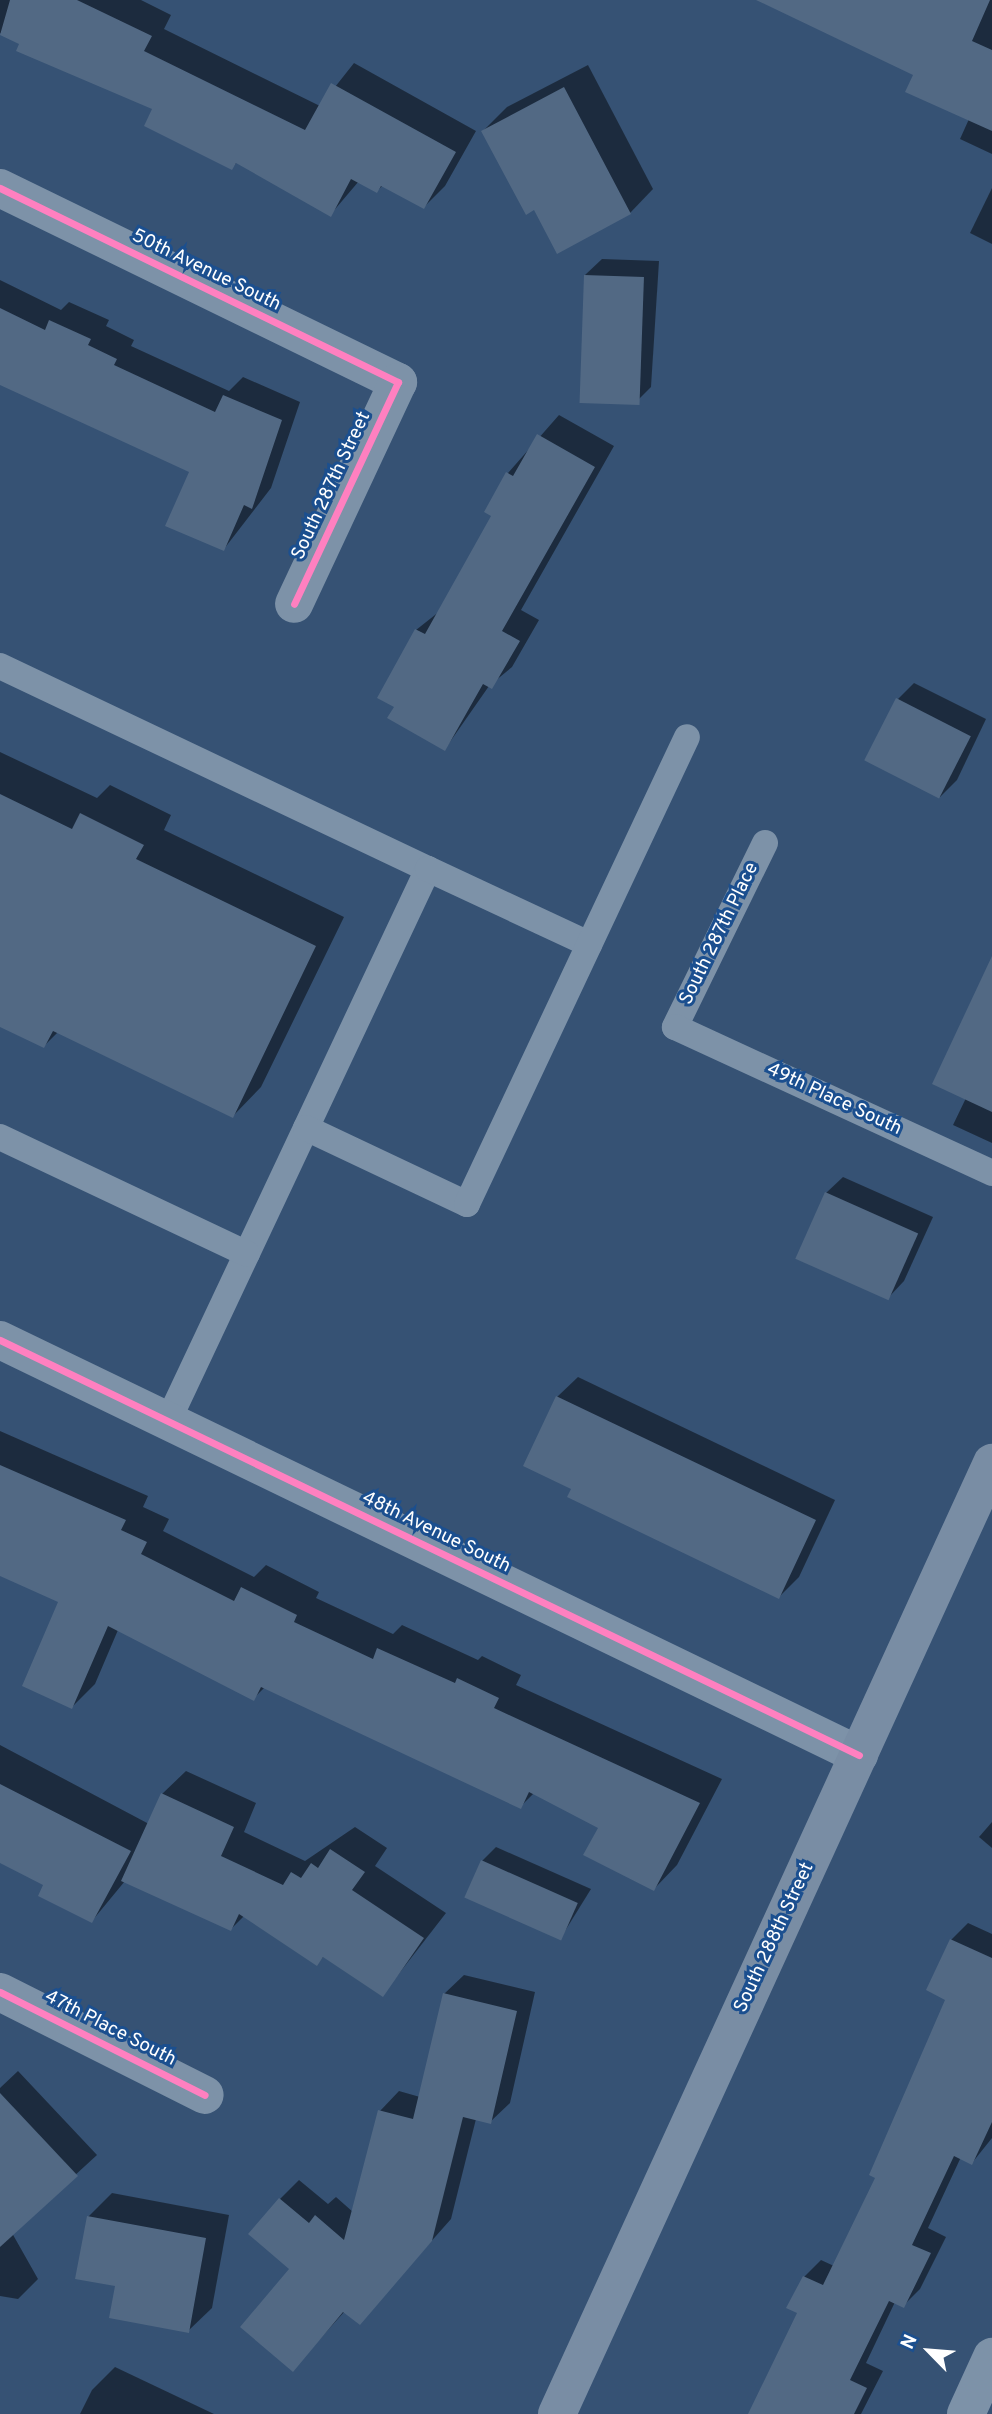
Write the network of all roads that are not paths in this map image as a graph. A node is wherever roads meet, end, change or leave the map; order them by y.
1 (0, 188) edge
2 (398, 382) joint
3 (294, 604) dead end
4 (0, 666) edge
5 (687, 737) dead end
6 (765, 843) dead end
7 (428, 869) junction
8 (589, 944) junction
9 (675, 1027) joint
10 (306, 1128) junction
11 (0, 1137) edge
12 (992, 1173) edge
13 (247, 1254) junction
14 (0, 1340) edge
15 (168, 1421) junction
16 (992, 1463) edge
17 (859, 1755) junction
18 (0, 1992) edge
19 (205, 2095) dead end
20 (992, 2357) edge
21 (557, 2414) edge
22 (966, 2414) edge

1 - 2 street, 50th Avenue South
2 - 3 street, South 287th Street
4 - 7 lane
5 - 8 lane
6 - 9 lane, South 287th Place
7 - 8 lane
7 - 10 lane
8 - 10 lane
9 - 12 lane, 49th Place South
10 - 13 lane
11 - 13 lane
13 - 15 lane
14 - 15 street, 48th Avenue South
15 - 17 street, 48th Avenue South
16 - 17 main road, South 288th Street
17 - 21 main road, South 288th Street
18 - 19 street, 47th Place South
20 - 22 street

